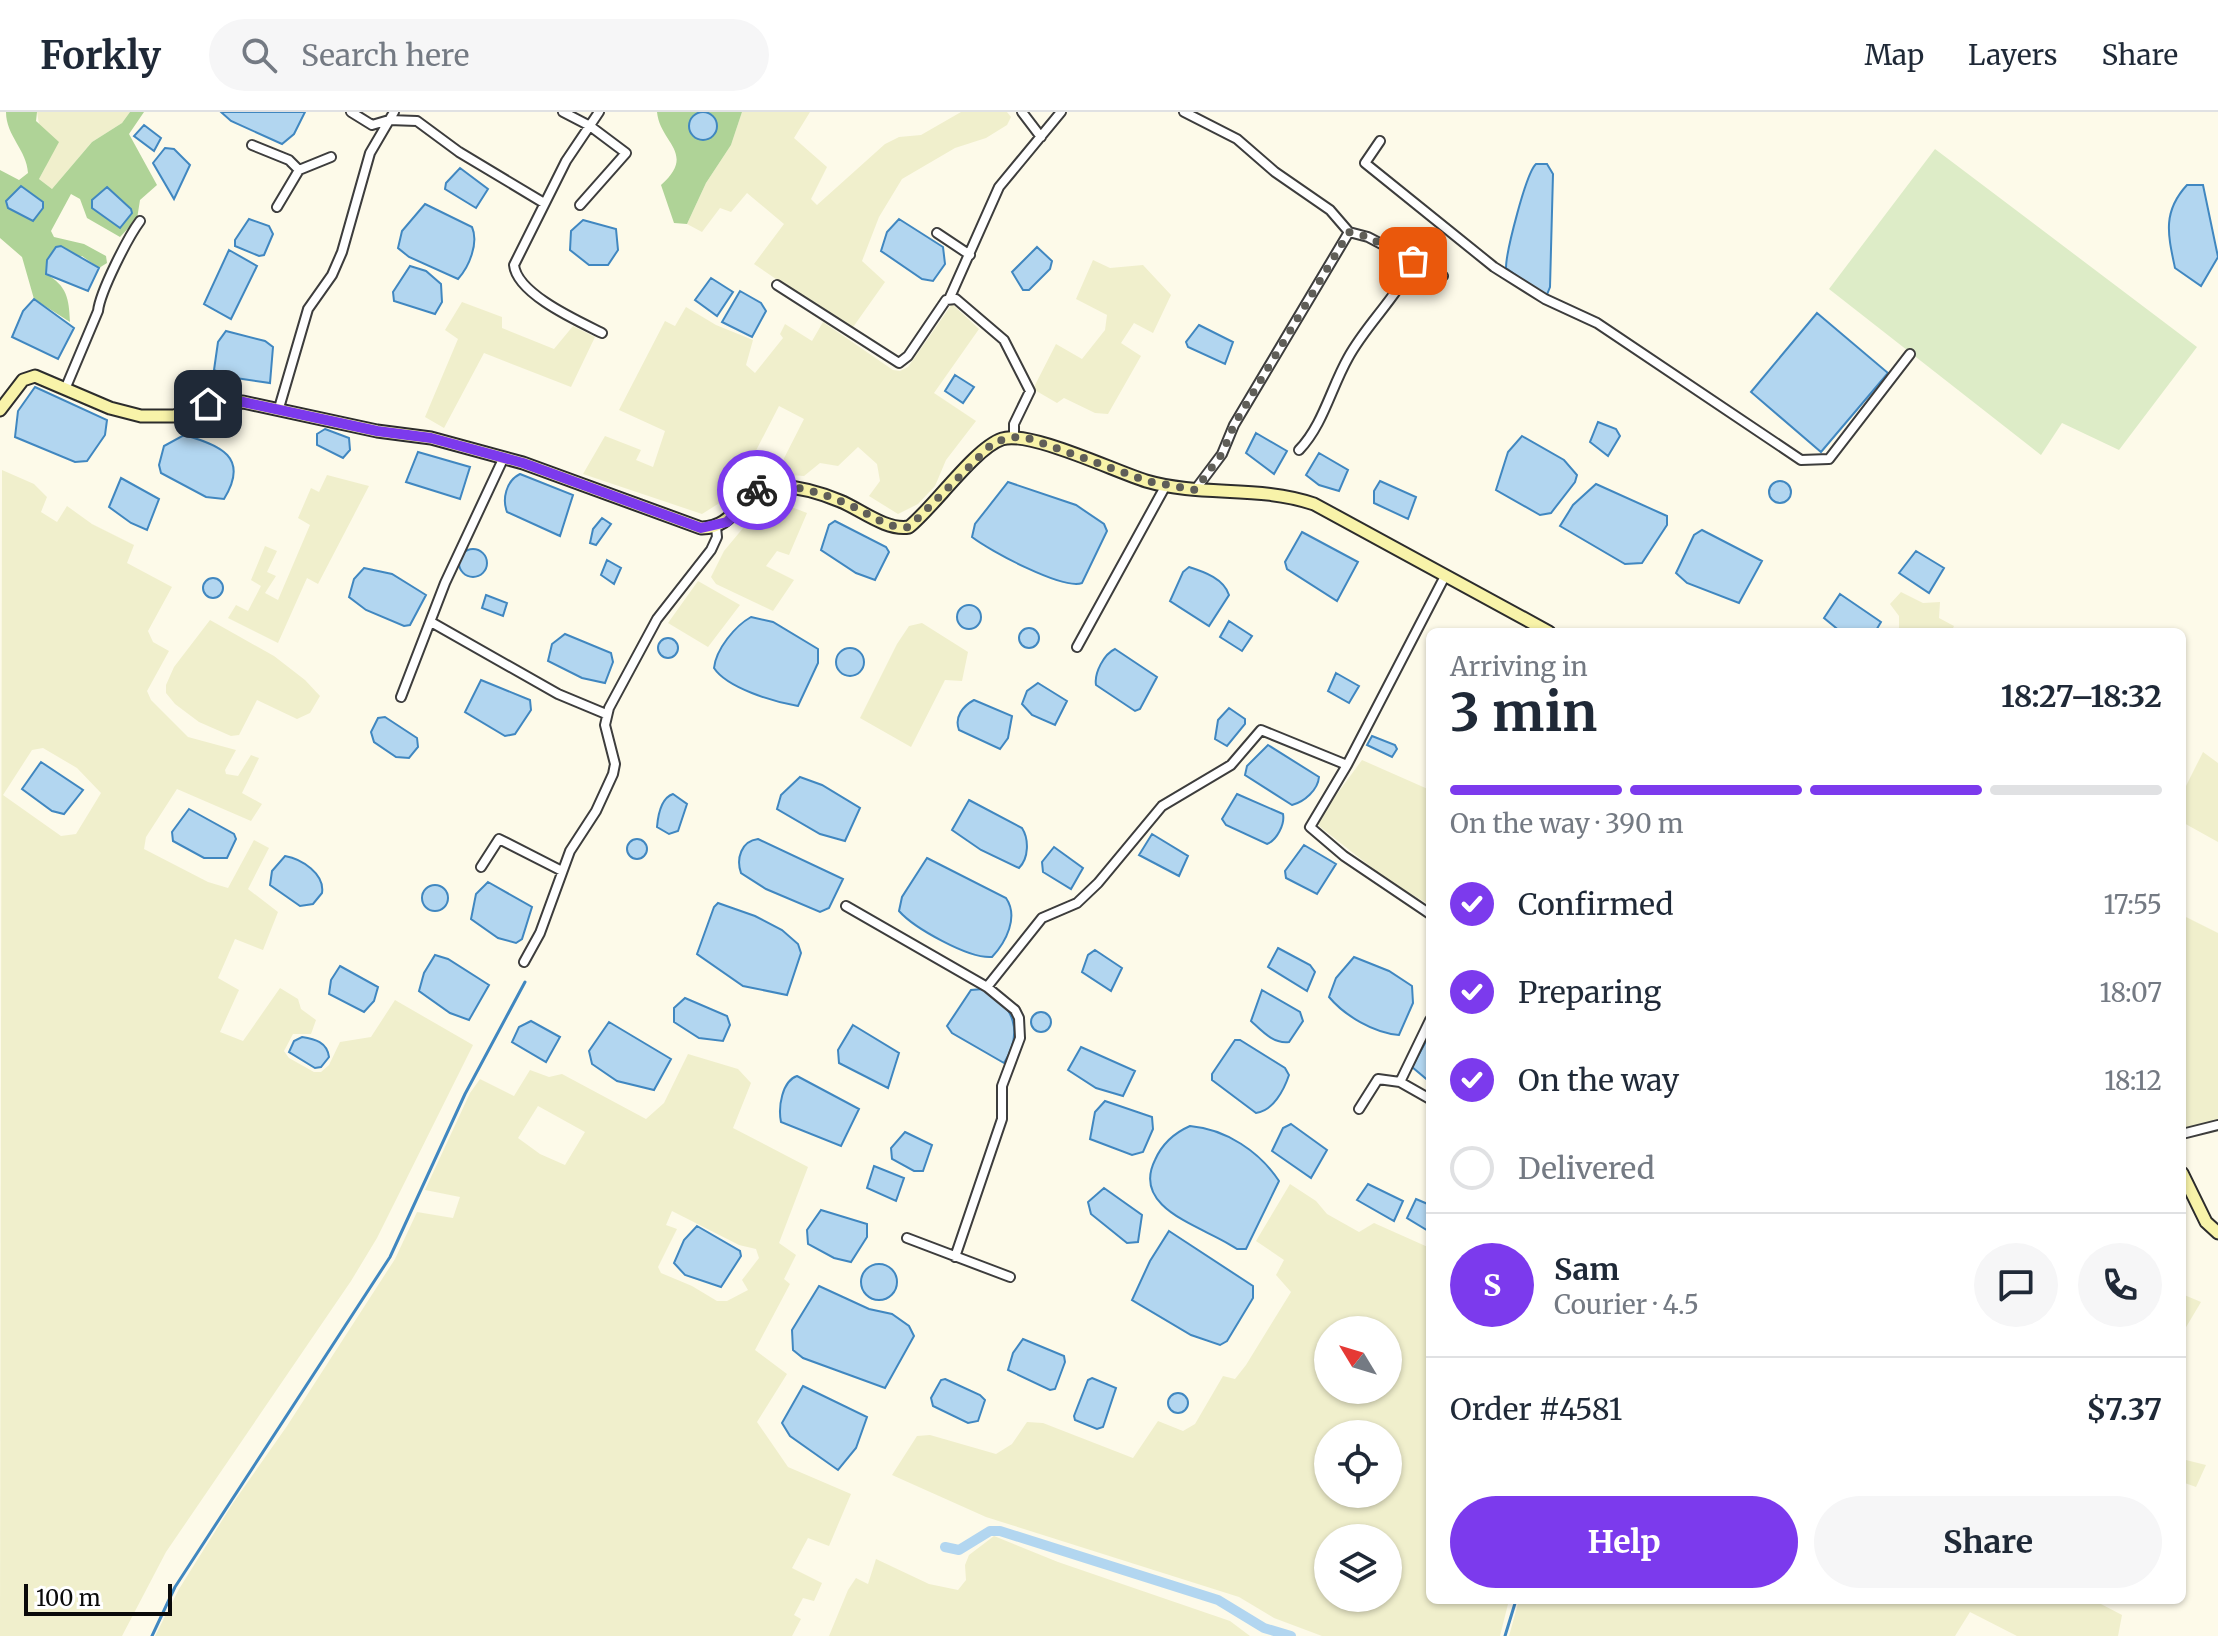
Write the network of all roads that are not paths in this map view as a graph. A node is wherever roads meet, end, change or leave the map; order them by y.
1 (351, 112) edge
2 (563, 112) edge
3 (599, 112) edge
4 (1022, 112) edge
5 (1061, 112) edge
6 (1184, 112) edge
7 (391, 116) edge
8 (590, 126) junction
9 (1041, 137) junction
10 (1380, 141) dead end
11 (252, 145) dead end
12 (331, 157) dead end
13 (299, 170) junction
14 (544, 203) junction
15 (580, 205) dead end
16 (277, 207) dead end
17 (140, 221) dead end
18 (1349, 232) junction
19 (937, 233) dead end
20 (970, 255) junction
21 (1413, 261) junction
22 (1443, 276) dead end
23 (777, 285) dead end
24 (950, 297) junction
25 (602, 333) dead end
26 (1910, 354) dead end
27 (66, 387) junction
28 (279, 408) junction
29 (0, 410) edge
30 (1014, 437) junction
31 (1299, 450) dead end
32 (504, 457) junction
33 (1166, 485) junction
34 (1195, 490) junction
35 (716, 527) junction
36 (1444, 578) junction
37 (431, 622) junction
38 (1541, 628) edge
39 (1077, 647) dead end
40 (401, 697) dead end
41 (606, 714) junction
42 (1347, 765) junction
43 (481, 867) dead end
44 (562, 871) junction
45 (846, 906) dead end
46 (1426, 911) edge
47 (524, 962) dead end
48 (987, 987) junction
49 (1426, 1028) edge
50 (1400, 1082) junction
51 (1426, 1097) edge
52 (1359, 1109) dead end
53 (2218, 1125) edge
54 (2186, 1133) edge
55 (2186, 1181) edge
56 (2218, 1233) edge
57 (907, 1238) dead end
58 (955, 1257) junction
59 (1010, 1277) dead end

1 - 7 street
2 - 8 street
3 - 8 street
4 - 9 street
5 - 9 street
6 - 18 street
7 - 14 street
7 - 28 street
8 - 14 street
8 - 15 street
9 - 20 street
10 - 26 street
11 - 13 street
12 - 13 street
13 - 16 street
14 - 25 street
17 - 27 street
18 - 21 street
18 - 34 street
19 - 20 street
20 - 24 street
21 - 22 street
21 - 31 street
23 - 24 street
24 - 30 street
27 - 28 main road
27 - 29 main road
28 - 32 main road
30 - 33 main road
30 - 35 main road
32 - 35 main road
32 - 37 street
33 - 34 main road
33 - 39 street
34 - 36 main road
35 - 41 street
36 - 38 main road
36 - 42 street
37 - 40 street
37 - 41 street
41 - 44 street
42 - 46 street
42 - 48 street
43 - 44 street
44 - 47 street
45 - 48 street
48 - 58 street
49 - 50 street
50 - 51 street
50 - 52 street
53 - 54 street
55 - 56 main road
57 - 58 street
58 - 59 street

